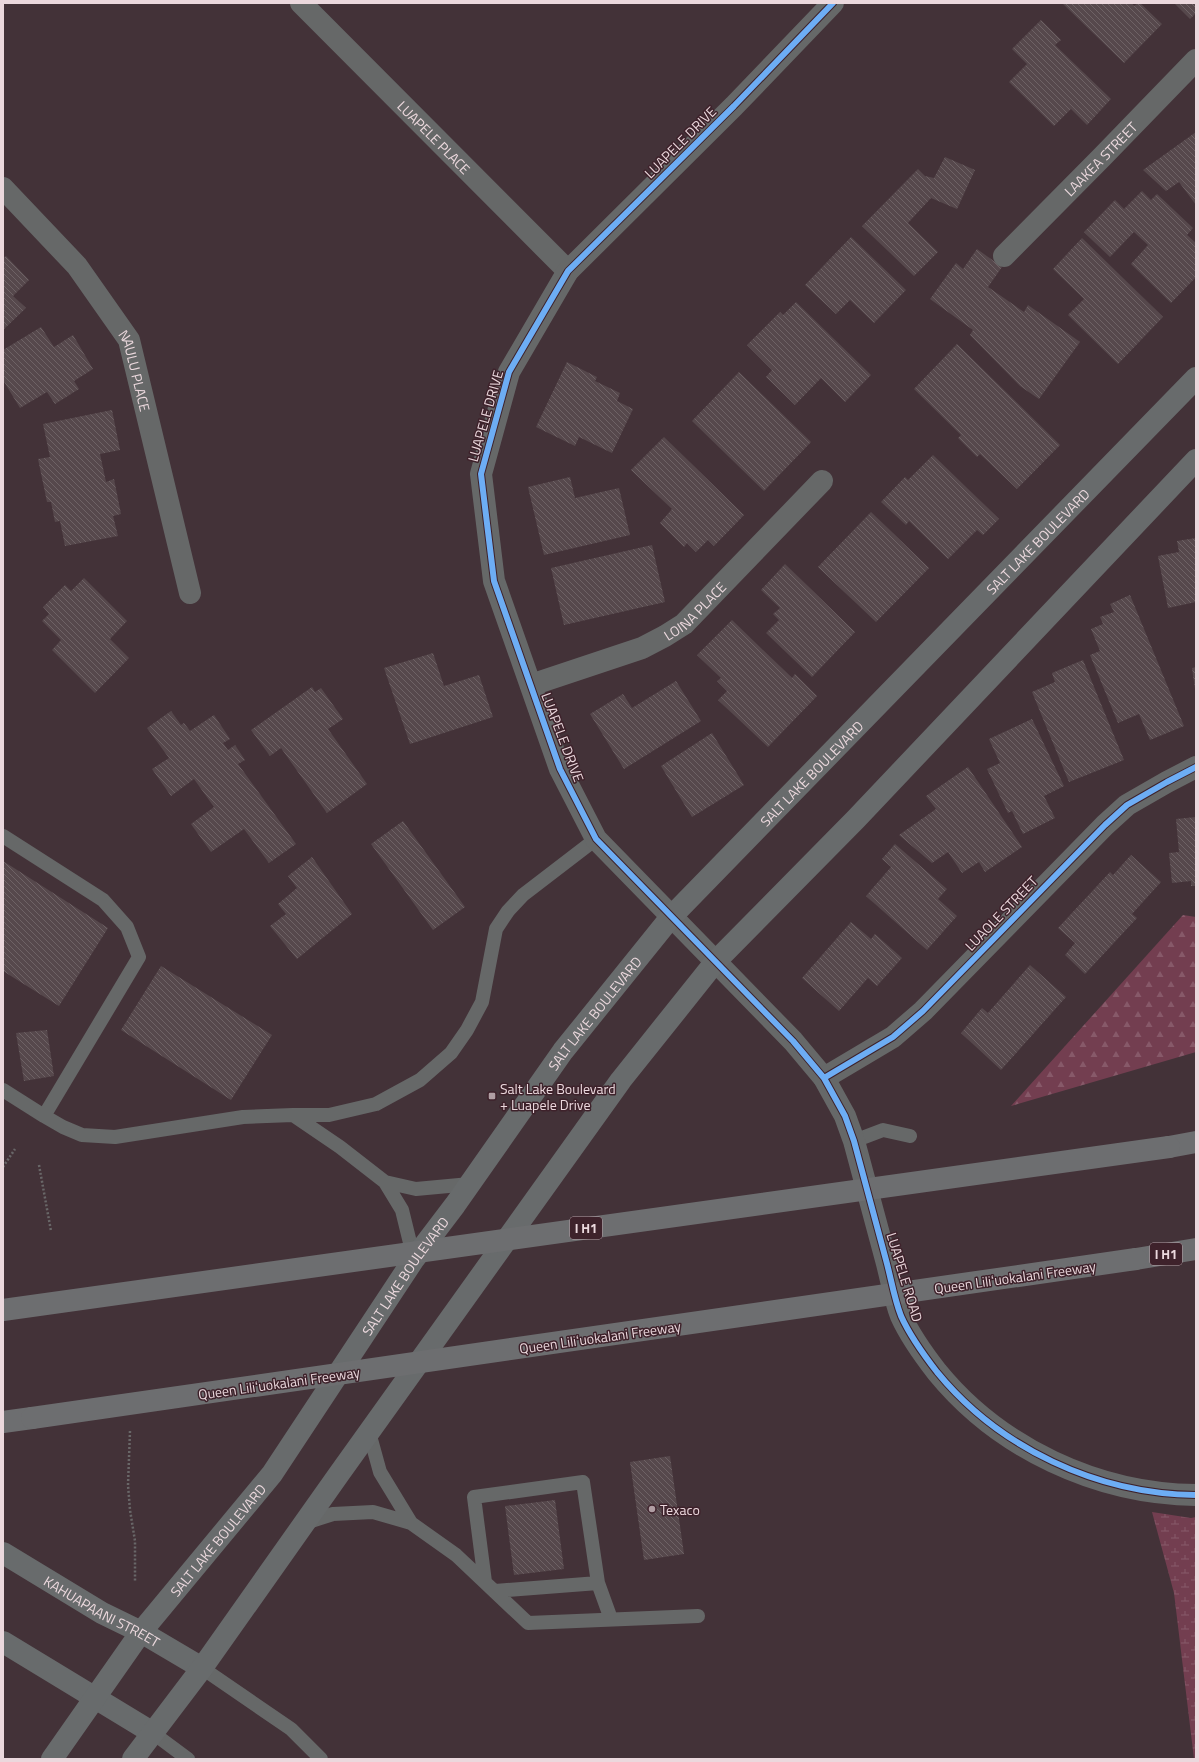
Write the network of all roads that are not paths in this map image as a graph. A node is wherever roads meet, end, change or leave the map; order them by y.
1 (301, 3) edge
2 (833, 3) edge
3 (1196, 60) edge
4 (3, 188) edge
5 (1004, 256) dead end
6 (568, 271) junction
7 (1196, 378) edge
8 (1196, 460) edge
9 (822, 481) dead end
10 (190, 593) dead end
11 (531, 685) junction
12 (1196, 767) edge
13 (3, 836) edge
14 (596, 839) junction
15 (671, 917) junction
16 (716, 961) junction
17 (824, 1078) junction
18 (3, 1090) edge
19 (293, 1115) junction
20 (44, 1116) junction
21 (910, 1136) dead end
22 (854, 1141) junction
23 (1196, 1142) edge
24 (385, 1182) junction
25 (470, 1184) junction
26 (1196, 1249) edge
27 (414, 1259) junction
28 (3, 1310) edge
29 (3, 1422) edge
30 (369, 1432) junction
31 (1196, 1495) edge
32 (304, 1523) junction
33 (411, 1523) junction
34 (3, 1553) edge
35 (598, 1583) junction
36 (490, 1587) junction
37 (698, 1616) dead end
38 (611, 1619) junction
39 (141, 1632) junction
40 (3, 1642) edge
41 (202, 1668) junction
42 (95, 1699) junction
43 (153, 1733) junction
44 (52, 1759) edge
45 (132, 1759) edge
46 (188, 1759) edge
47 (321, 1759) edge

1 - 6 street, LUAPELE PLACE
2 - 6 street, LUAPELE DRIVE
3 - 5 street, LAAKEA STREET
4 - 10 street, NAULU PLACE
6 - 11 street, LUAPELE DRIVE
7 - 15 main road, SALT LAKE BOULEVARD
8 - 16 main road
9 - 11 street, LOINA PLACE
11 - 14 street, LUAPELE DRIVE
12 - 17 street, LUAOLE STREET
13 - 20 lane
14 - 15 street, LUAPELE DRIVE
14 - 19 lane
15 - 16 street, LUAPELE DRIVE
15 - 25 main road, SALT LAKE BOULEVARD
16 - 17 street, LUAPELE ROAD
16 - 30 main road
17 - 22 street, LUAPELE ROAD
18 - 20 lane
19 - 20 lane
19 - 24 lane
21 - 22 lane
22 - 31 street, LUAPELE ROAD
23 - 28 highway, I H1, bridge
24 - 25 lane
24 - 27 lane
25 - 27 main road, SALT LAKE BOULEVARD
26 - 29 highway, Queen Liliʻuokalani Freeway / I H1, bridge
27 - 39 main road, SALT LAKE BOULEVARD
30 - 32 main road
30 - 33 lane
32 - 33 lane
32 - 41 main road
33 - 36 lane
34 - 39 main road, KAHUAPAANI STREET
35 - 36 lane
35 - 36 lane
35 - 38 lane
36 - 38 lane
37 - 38 lane
39 - 41 main road, KAHUAPAANI STREET
39 - 42 main road, SALT LAKE BOULEVARD
40 - 42 main road
41 - 43 main road
41 - 47 lane
42 - 43 main road
42 - 44 main road, SALT LAKE BOULEVARD
43 - 45 main road
43 - 46 lane

